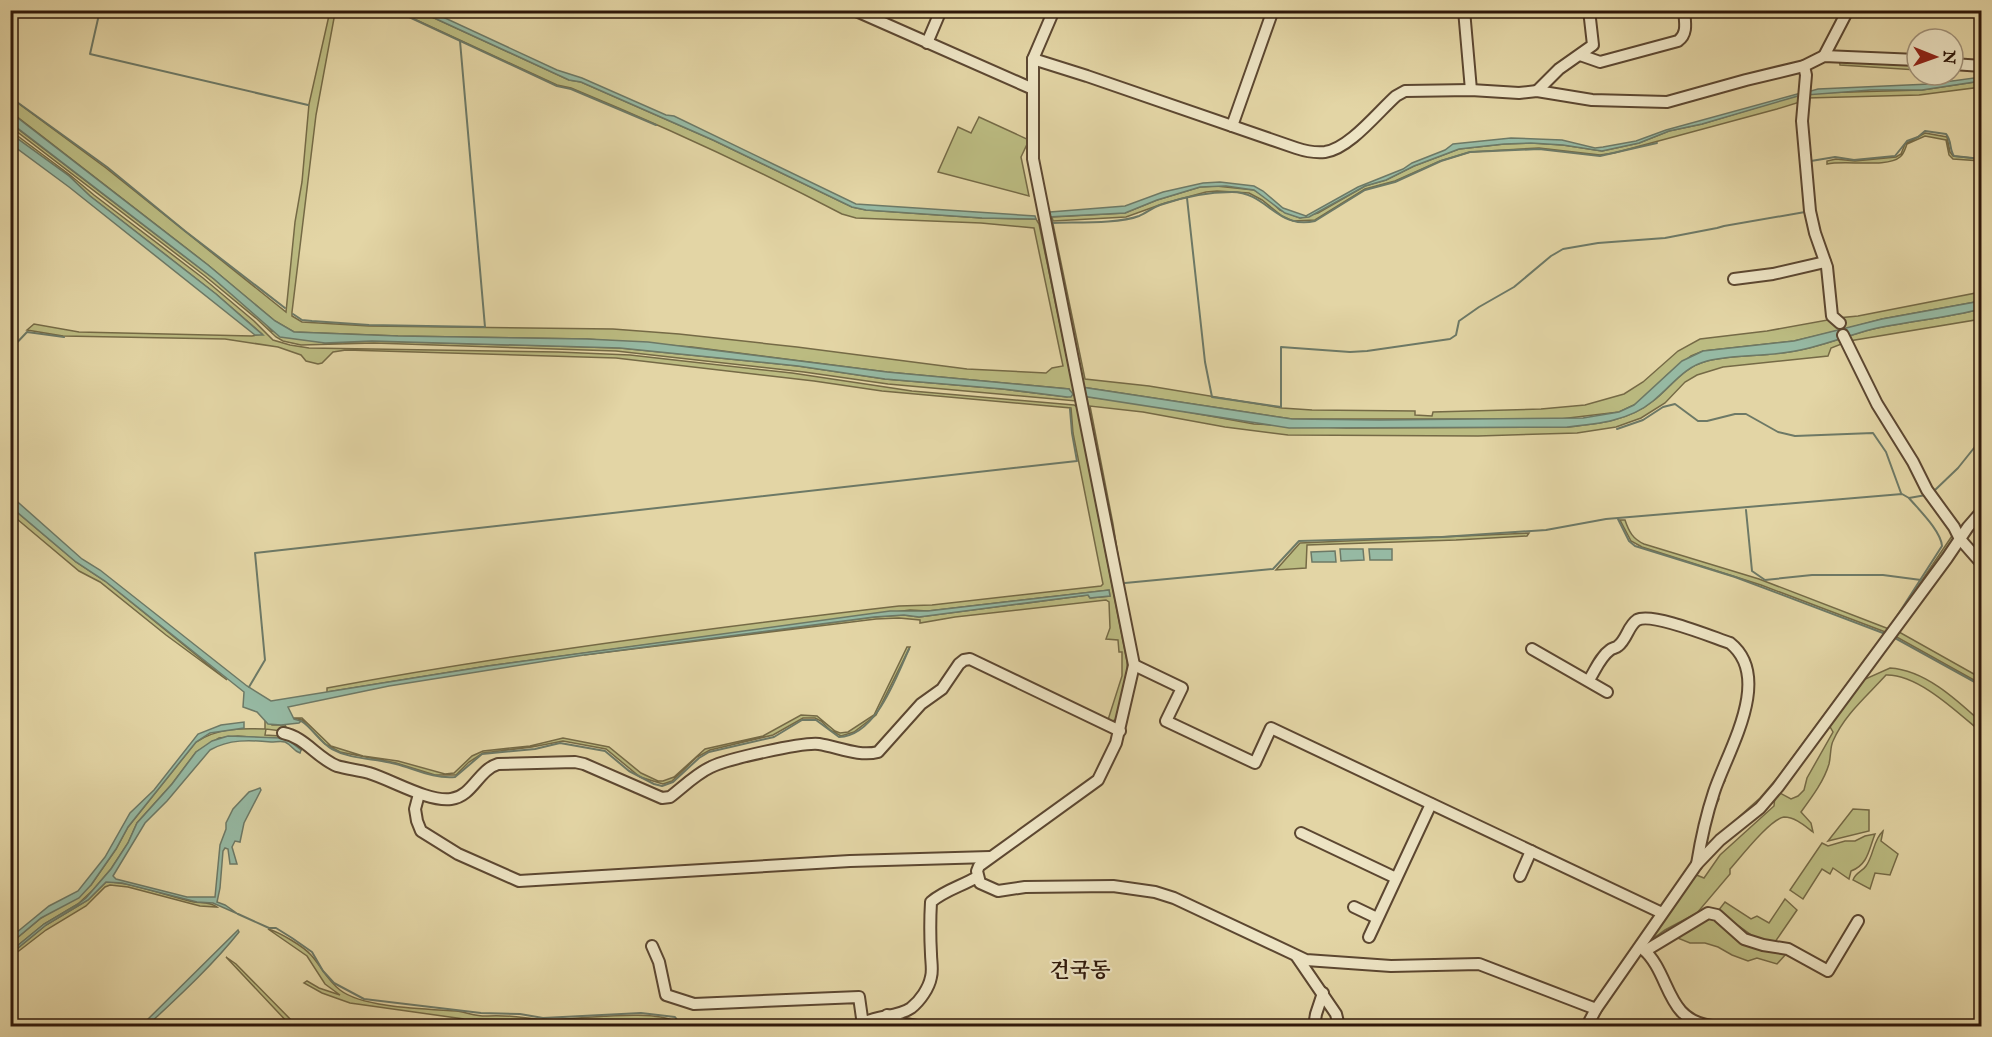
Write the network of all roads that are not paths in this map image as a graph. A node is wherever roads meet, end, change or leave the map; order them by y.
1 (854, 10) edge
2 (941, 10) edge
3 (1054, 10) edge
4 (1273, 10) edge
5 (1464, 10) edge
6 (1589, 10) edge
7 (1684, 10) edge
8 (1848, 10) edge
9 (927, 43) junction
10 (1580, 55) junction
11 (1824, 56) junction
12 (1033, 59) junction
13 (1905, 59) edge
14 (1965, 65) edge
15 (1804, 66) junction
16 (1982, 66) edge
17 (1033, 89) junction
18 (1471, 90) junction
19 (1537, 91) junction
20 (1232, 126) junction
21 (1825, 262) junction
22 (1734, 279) dead end
23 (1840, 323) dead end
24 (1843, 335) dead end
25 (1982, 511) edge
26 (1960, 539) junction
27 (1982, 564) edge
28 (1532, 649) dead end
29 (1134, 665) junction
30 (1589, 681) junction
31 (1607, 692) dead end
32 (1120, 731) junction
33 (282, 733) dead end
34 (419, 794) junction
35 (1431, 804) junction
36 (1301, 833) dead end
37 (1531, 851) junction
38 (990, 857) junction
39 (1697, 864) junction
40 (1520, 876) dead end
41 (977, 877) junction
42 (1396, 878) junction
43 (1354, 907) dead end
44 (1662, 914) junction
45 (1377, 918) junction
46 (1858, 921) dead end
47 (1369, 937) dead end
48 (652, 946) dead end
49 (1642, 949) junction
50 (1297, 957) junction
51 (1323, 993) junction
52 (1596, 1009) junction
53 (887, 1016) junction
54 (865, 1024) edge
55 (917, 1026) edge
56 (1314, 1026) edge
57 (1339, 1026) edge
58 (1587, 1026) edge
59 (1712, 1026) edge

1 - 9 street
2 - 9 street
3 - 12 street
4 - 20 street
5 - 18 street
6 - 10 street
7 - 10 street
8 - 11 street
9 - 17 street
10 - 19 street
11 - 13 street
11 - 15 street
12 - 17 street
12 - 20 street
14 - 16 street
15 - 19 street
15 - 21 street
17 - 29 street
18 - 19 street
18 - 20 street
21 - 22 street
21 - 23 street
24 - 26 street
25 - 26 street
26 - 27 street
26 - 39 street
28 - 30 street
29 - 32 street
29 - 35 street
30 - 31 street
30 - 39 street
32 - 34 street
32 - 38 street
33 - 34 street
34 - 38 street
35 - 37 street
35 - 42 street
36 - 42 street
37 - 40 street
37 - 44 street
38 - 41 street
39 - 44 street
41 - 50 street
41 - 53 street
42 - 45 street
43 - 45 street
44 - 49 street
45 - 47 street
46 - 49 street
48 - 54 street
49 - 52 street
49 - 59 street
50 - 51 street
50 - 52 street
51 - 56 street
51 - 57 street
52 - 58 street
53 - 54 street
53 - 55 street

